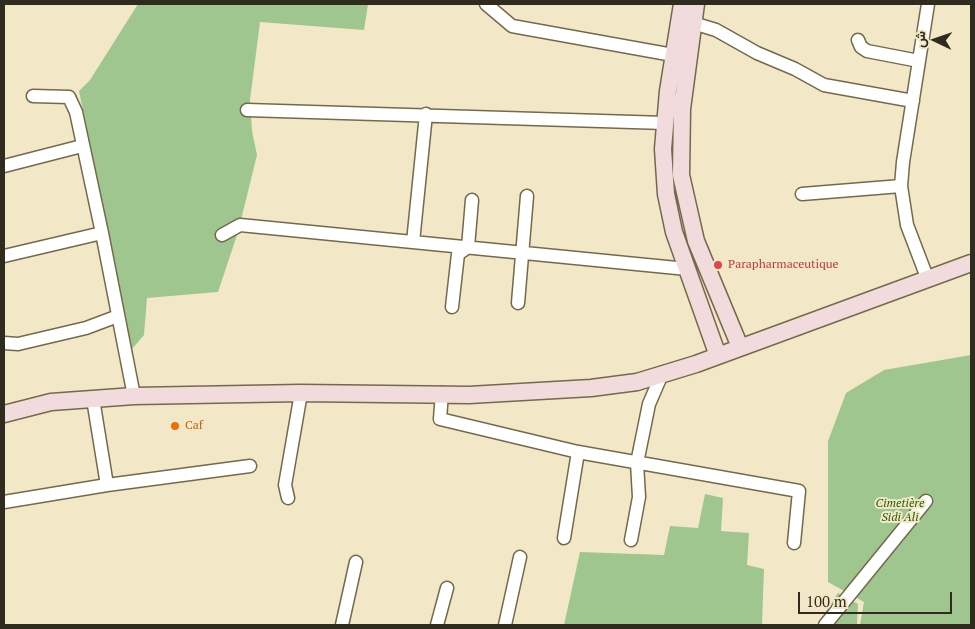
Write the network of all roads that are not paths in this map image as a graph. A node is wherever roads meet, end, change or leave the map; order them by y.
1 (486, 4) edge
2 (682, 4) edge
3 (696, 4) edge
4 (928, 4) edge
5 (687, 32) junction
6 (858, 40) dead end
7 (673, 55) junction
8 (919, 61) junction
9 (33, 96) dead end
10 (913, 101) junction
11 (246, 110) dead end
12 (426, 114) junction
13 (665, 123) junction
14 (82, 146) junction
15 (4, 166) edge
16 (901, 186) junction
17 (802, 194) dead end
18 (527, 196) dead end
19 (472, 200) dead end
20 (102, 233) junction
21 (222, 235) dead end
22 (413, 242) junction
23 (468, 247) junction
24 (523, 253) junction
25 (4, 256) edge
26 (971, 263) edge
27 (708, 271) junction
28 (688, 273) junction
29 (928, 280) junction
30 (518, 303) dead end
31 (452, 307) dead end
32 (118, 316) junction
33 (4, 343) edge
34 (740, 347) junction
35 (718, 356) junction
36 (662, 374) junction
37 (301, 393) junction
38 (442, 394) junction
39 (134, 396) junction
40 (93, 399) junction
41 (4, 414) edge
42 (578, 452) junction
43 (637, 463) junction
44 (250, 466) dead end
45 (107, 485) junction
46 (288, 498) dead end
47 (926, 501) dead end
48 (4, 502) edge
49 (564, 538) dead end
50 (631, 540) dead end
51 (794, 543) dead end
52 (520, 557) dead end
53 (356, 562) dead end
54 (447, 588) dead end
55 (342, 625) edge
56 (437, 625) edge
57 (505, 625) edge
58 (825, 625) edge

1 - 7 street
2 - 5 main road
3 - 5 main road
4 - 8 street
5 - 7 main road
5 - 10 street
5 - 27 main road
6 - 8 street
7 - 13 main road
8 - 10 street
9 - 14 street
10 - 16 street
11 - 12 street
12 - 13 street
12 - 22 street
13 - 28 main road
14 - 15 street
14 - 20 street
16 - 17 street
16 - 29 street
18 - 24 street
19 - 23 street
20 - 25 street
20 - 32 street
21 - 22 street
22 - 23 street
23 - 24 street
23 - 31 street
24 - 28 street
24 - 30 street
26 - 29 main road
27 - 28 main road
27 - 34 main road
28 - 35 main road
29 - 34 main road
32 - 33 street
32 - 39 street
34 - 35 main road
35 - 36 main road
36 - 38 main road
36 - 43 street
37 - 38 main road
37 - 39 main road
37 - 46 street
38 - 42 street
39 - 40 main road
40 - 41 main road
40 - 45 street
42 - 43 street
42 - 49 street
43 - 50 street
43 - 51 street
44 - 45 street
45 - 48 street
47 - 58 street
52 - 57 street
53 - 55 street
54 - 56 street

